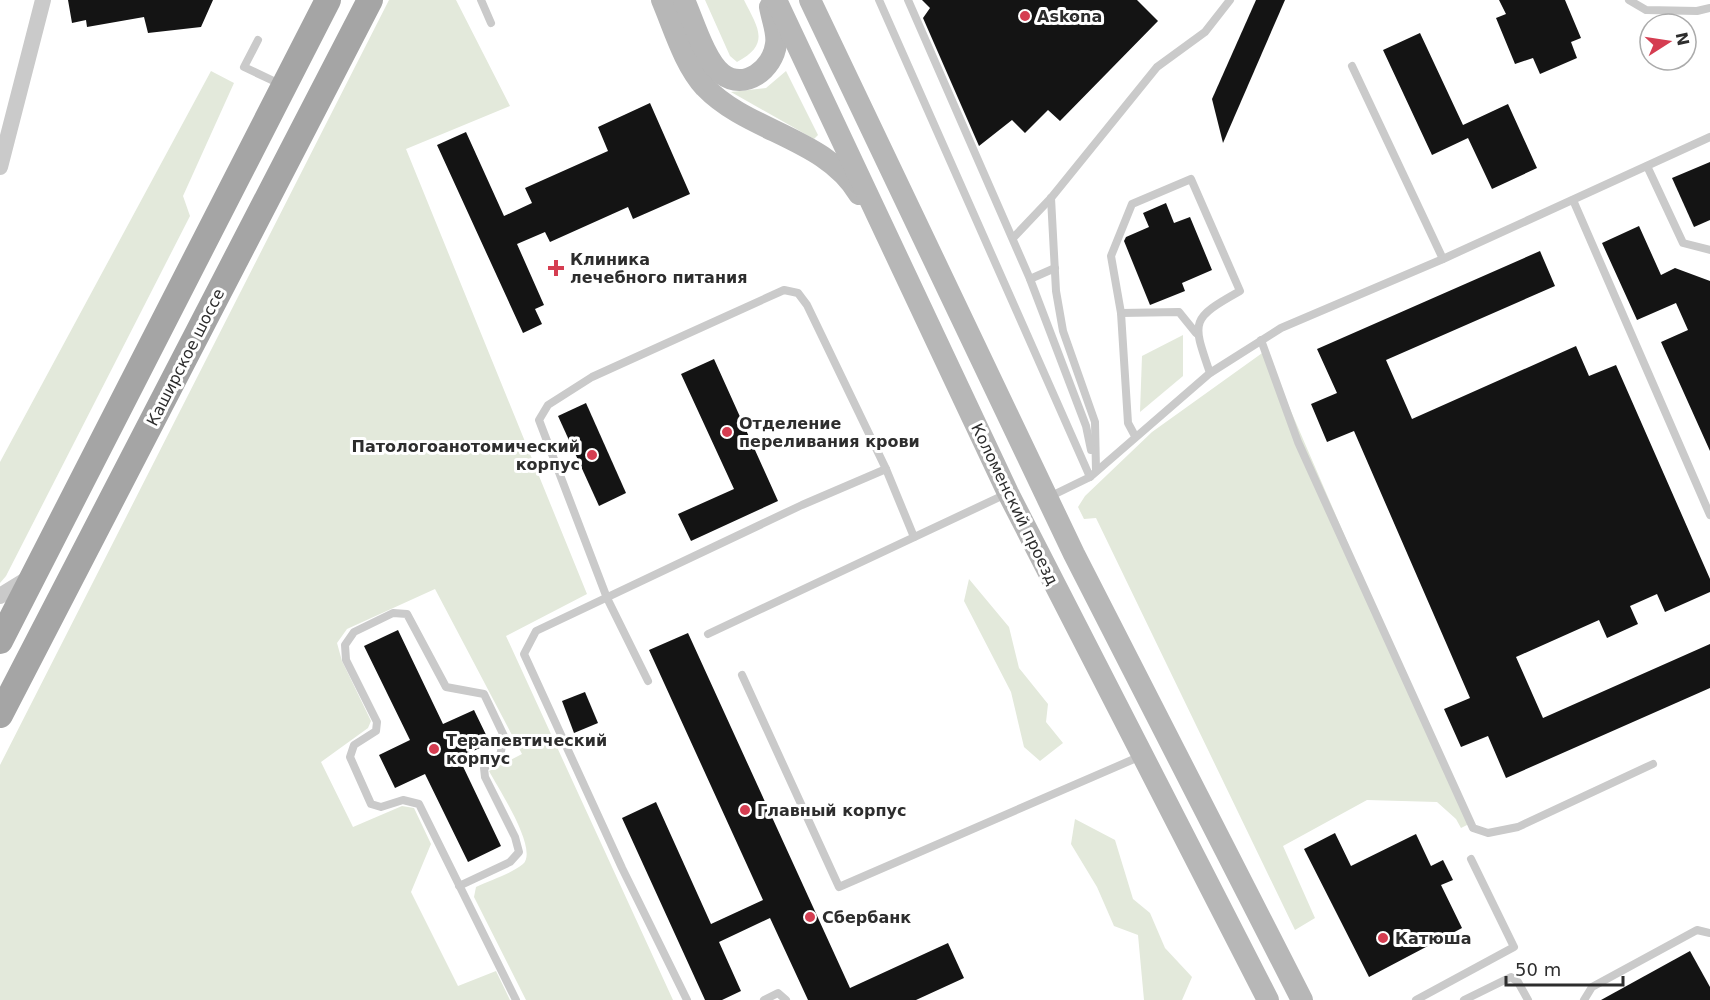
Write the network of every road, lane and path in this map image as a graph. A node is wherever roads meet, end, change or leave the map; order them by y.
1 (43, 0) edge
2 (328, 0) edge
3 (370, 0) edge
4 (481, 0) edge
5 (662, 0) edge
6 (684, 0) edge
7 (769, 0) edge
8 (776, 0) edge
9 (810, 0) edge
10 (879, 0) edge
11 (908, 0) edge
12 (1230, 0) edge
13 (1629, 0) edge
14 (1710, 8) edge
15 (491, 23) dead end
16 (258, 40) dead end
17 (1352, 66) dead end
18 (284, 86) junction
19 (1710, 137) edge
20 (0, 166) edge
21 (1647, 166) junction
22 (1051, 198) junction
23 (1573, 200) junction
24 (1012, 238) junction
25 (1708, 248) edge
26 (1443, 259) junction
27 (902, 268) junction
28 (1055, 268) junction
29 (1030, 279) junction
30 (1121, 313) junction
31 (1196, 333) junction
32 (1261, 340) junction
33 (1210, 373) junction
34 (1135, 436) junction
35 (886, 469) junction
36 (1093, 474) junction
37 (1008, 493) junction
38 (1047, 498) junction
39 (1707, 500) edge
40 (1710, 515) edge
41 (914, 537) junction
42 (34, 573) junction
43 (0, 596) edge
44 (607, 598) junction
45 (708, 634) dead end
46 (1, 638) edge
47 (742, 675) dead end
48 (648, 681) dead end
49 (0, 715) edge
50 (1141, 756) junction
51 (1653, 764) dead end
52 (1471, 859) dead end
53 (459, 886) junction
54 (1710, 933) edge
55 (516, 1000) edge
56 (687, 1000) edge
57 (764, 1000) edge
58 (786, 1000) edge
59 (1268, 1000) edge
60 (1302, 1000) edge
61 (1416, 1000) edge
62 (1464, 1000) edge
63 (1528, 1000) edge
64 (1584, 1000) edge

1 - 20 street
2 - 18 main road
3 - 49 main road, Каширское шоссе
4 - 15 lane
5 - 27 main road
6 - 7 main road
8 - 27 main road, Коломенский проезд
9 - 38 main road, Коломенский проезд
10 - 36 lane
11 - 24 lane
12 - 22 lane
13 - 14 lane
16 - 18 lane
17 - 26 lane
18 - 42 main road
19 - 21 lane
21 - 23 lane
21 - 25 lane
22 - 24 lane
22 - 28 lane
23 - 26 lane
23 - 39 lane
24 - 29 lane
26 - 32 lane
27 - 37 main road, Коломенский проезд
28 - 29 lane
28 - 36 lane
29 - 36 lane
30 - 31 lane
30 - 31 lane
30 - 34 lane
31 - 33 lane
32 - 33 lane
32 - 51 lane
33 - 34 lane
34 - 36 lane
35 - 41 lane
35 - 44 lane
35 - 44 lane
36 - 38 lane
37 - 41 lane
37 - 50 main road, Коломенский проезд
38 - 60 main road, Коломенский проезд
39 - 40 lane
41 - 45 lane
42 - 43 street
42 - 46 main road
44 - 48 lane
44 - 56 lane
47 - 50 lane
50 - 59 main road, Коломенский проезд
52 - 61 lane
53 - 53 lane
53 - 55 lane
54 - 64 lane
57 - 58 lane
62 - 63 lane

